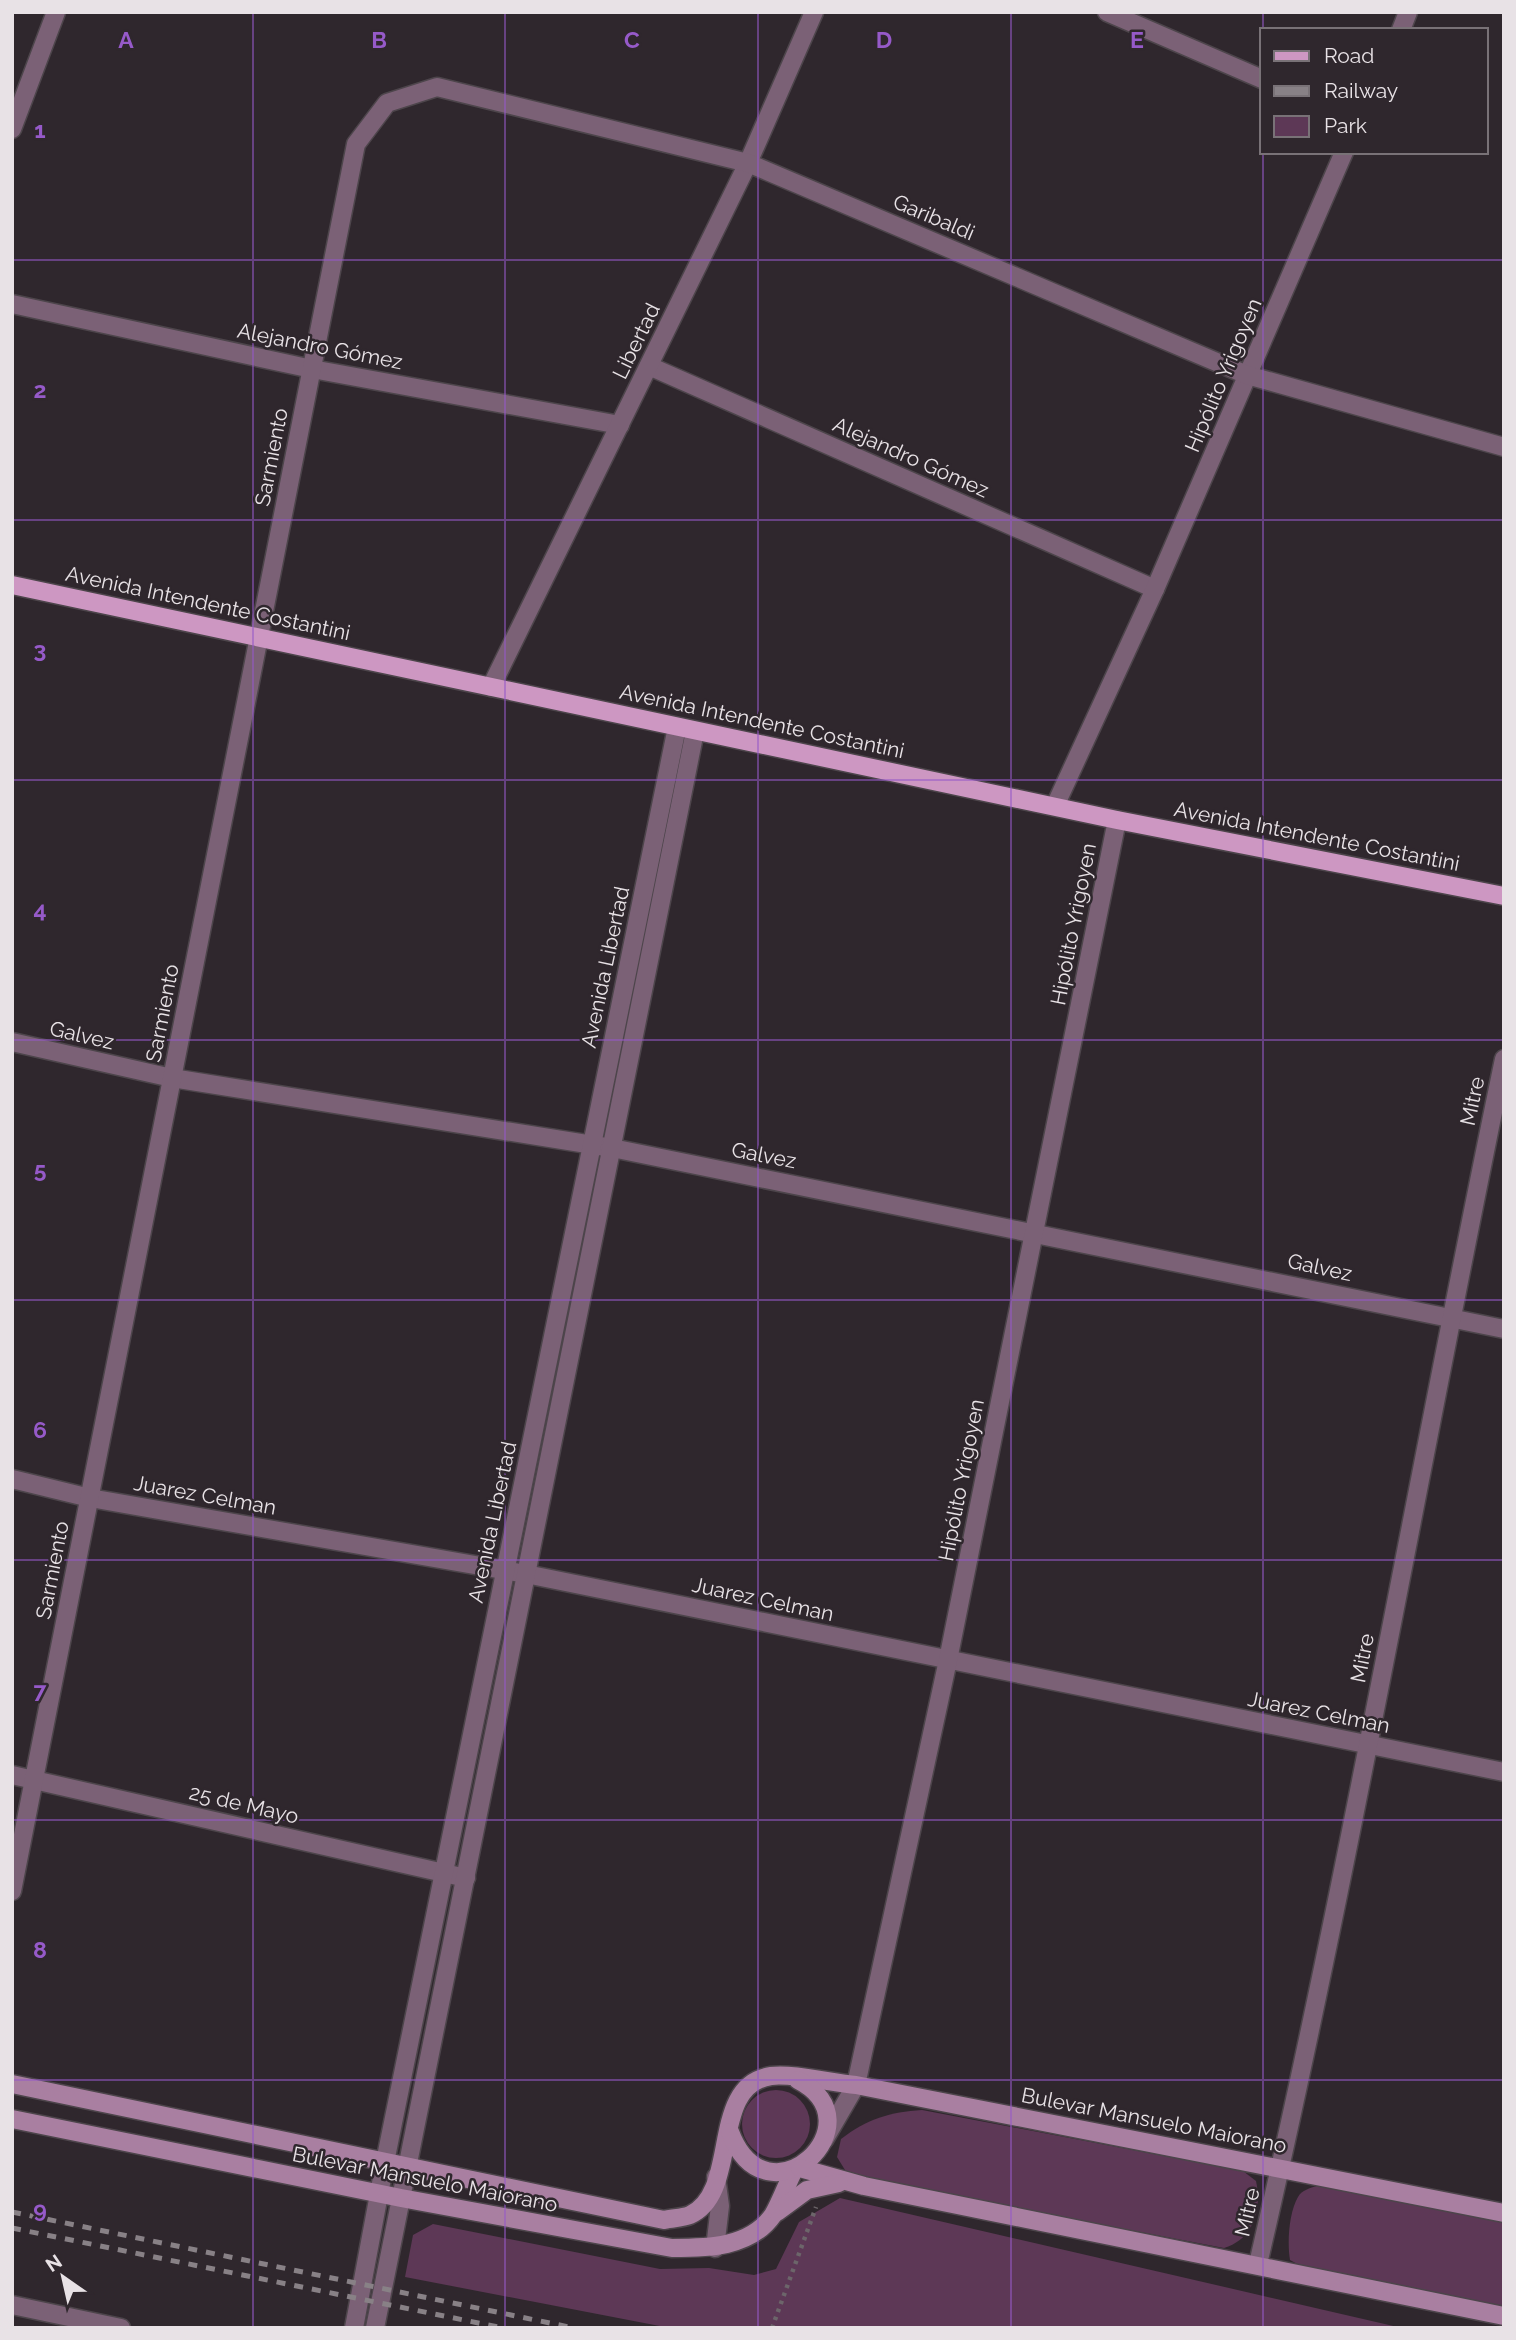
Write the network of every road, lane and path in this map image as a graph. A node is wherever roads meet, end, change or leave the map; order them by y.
1 (57, 12) edge
2 (814, 12) edge
3 (1110, 13) edge
4 (1260, 78) edge
5 (12, 129) edge
6 (356, 144) joint
7 (1343, 154) edge
8 (748, 163) junction
9 (12, 304) edge
10 (649, 366) junction
11 (312, 369) junction
12 (1247, 375) junction
13 (620, 425) junction
14 (1504, 447) edge
15 (12, 584) edge
16 (1155, 589) junction
17 (259, 637) junction
18 (491, 687) junction
19 (686, 729) junction
20 (1055, 806) junction
21 (1117, 820) junction
22 (1504, 896) edge
23 (12, 1042) edge
24 (1504, 1059) edge
25 (172, 1078) junction
26 (592, 1145) junction
27 (612, 1148) junction
28 (1034, 1231) junction
29 (1450, 1317) junction
30 (1504, 1329) edge
31 (12, 1479) edge
32 (90, 1498) junction
33 (505, 1570) junction
34 (526, 1574) junction
35 (948, 1660) junction
36 (1368, 1745) junction
37 (1504, 1772) edge
38 (12, 1775) edge
39 (34, 1779) junction
40 (444, 1873) junction
41 (466, 1878) junction
42 (12, 1891) edge
43 (794, 2078) junction
44 (12, 2084) edge
45 (856, 2085) junction
46 (12, 2119) edge
47 (730, 2132) junction
48 (824, 2140) junction
49 (385, 2162) junction
50 (407, 2167) junction
51 (1280, 2168) junction
52 (797, 2169) junction
53 (716, 2177) junction
54 (846, 2182) junction
55 (378, 2194) junction
56 (401, 2199) junction
57 (1504, 2214) edge
58 (772, 2216) junction
59 (715, 2248) junction
60 (1258, 2264) junction
61 (12, 2305) edge
62 (1504, 2316) edge
63 (121, 2328) edge
64 (354, 2328) edge
65 (374, 2328) edge
66 (772, 2328) edge

1 - 5 street
2 - 8 street, Libertad
3 - 4 street
6 - 8 street, Garibaldi
6 - 11 street, Sarmiento
7 - 12 street, Hipólito Yrigoyen
8 - 10 street, Libertad
8 - 12 street, Garibaldi
9 - 11 street, Alejandro Gómez
10 - 13 street, Libertad
10 - 16 street, Alejandro Gómez
11 - 13 street, Alejandro Gómez
11 - 17 street, Sarmiento
12 - 14 street, Garibaldi
12 - 16 street, Hipólito Yrigoyen
13 - 18 street, Libertad
15 - 17 main road, Avenida Intendente Costantini
16 - 20 street, Hipólito Yrigoyen
17 - 18 main road, Avenida Intendente Costantini
17 - 25 street, Sarmiento
18 - 19 main road, Avenida Intendente Costantini
19 - 20 main road, Avenida Intendente Costantini
19 - 26 street, Avenida Libertad
19 - 27 street, Avenida Libertad
20 - 21 main road, Avenida Intendente Costantini
21 - 22 main road, Avenida Intendente Costantini
21 - 28 street, Hipólito Yrigoyen
23 - 25 street, Galvez
24 - 29 street, Mitre
25 - 26 street, Galvez
25 - 32 street, Sarmiento
26 - 27 street, Galvez
26 - 33 street, Avenida Libertad
27 - 28 street, Galvez
27 - 34 street, Avenida Libertad
28 - 29 street, Galvez
28 - 35 street, Hipólito Yrigoyen
29 - 30 street, Galvez
29 - 36 street, Mitre
31 - 32 street, Juarez Celman
32 - 33 street, Juarez Celman
32 - 39 street, Sarmiento
33 - 34 street, Juarez Celman
33 - 40 street, Avenida Libertad
34 - 35 street, Juarez Celman
34 - 41 street, Avenida Libertad
35 - 36 street, Juarez Celman
35 - 45 street, Hipólito Yrigoyen
36 - 37 street, Juarez Celman
36 - 51 street, Mitre
38 - 39 street, 25 de Mayo
39 - 40 street, 25 de Mayo
39 - 42 street, Sarmiento
40 - 41 street, 25 de Mayo
40 - 49 street, Avenida Libertad
41 - 50 street, Avenida Libertad
43 - 45 main road, Bulevar Mansuelo Maiorano
43 - 47 main road, Bulevar Mansuelo Maiorano
43 - 48 main road
44 - 49 main road, Bulevar Mansuelo Maiorano
45 - 48 street, Hipólito Yrigoyen
45 - 51 main road, Bulevar Mansuelo Maiorano
46 - 55 main road, Bulevar Mansuelo Maiorano
47 - 52 main road
47 - 53 main road, Bulevar Mansuelo Maiorano
48 - 52 main road, Bulevar Mansuelo Maiorano
49 - 50 main road, Bulevar Mansuelo Maiorano
49 - 55 street, Avenida Libertad
50 - 53 main road, Bulevar Mansuelo Maiorano
50 - 56 street, Avenida Libertad
51 - 57 main road, Bulevar Mansuelo Maiorano
51 - 60 street, Mitre
52 - 54 main road
52 - 58 main road, Bulevar Mansuelo Maiorano
53 - 59 street
54 - 58 main road
54 - 60 main road
54 - 66 path
55 - 56 main road, Bulevar Mansuelo Maiorano
55 - 64 street, Avenida Libertad
56 - 59 main road, Bulevar Mansuelo Maiorano
56 - 65 street, Avenida Libertad
58 - 59 main road, Bulevar Mansuelo Maiorano
60 - 62 main road
61 - 63 street

